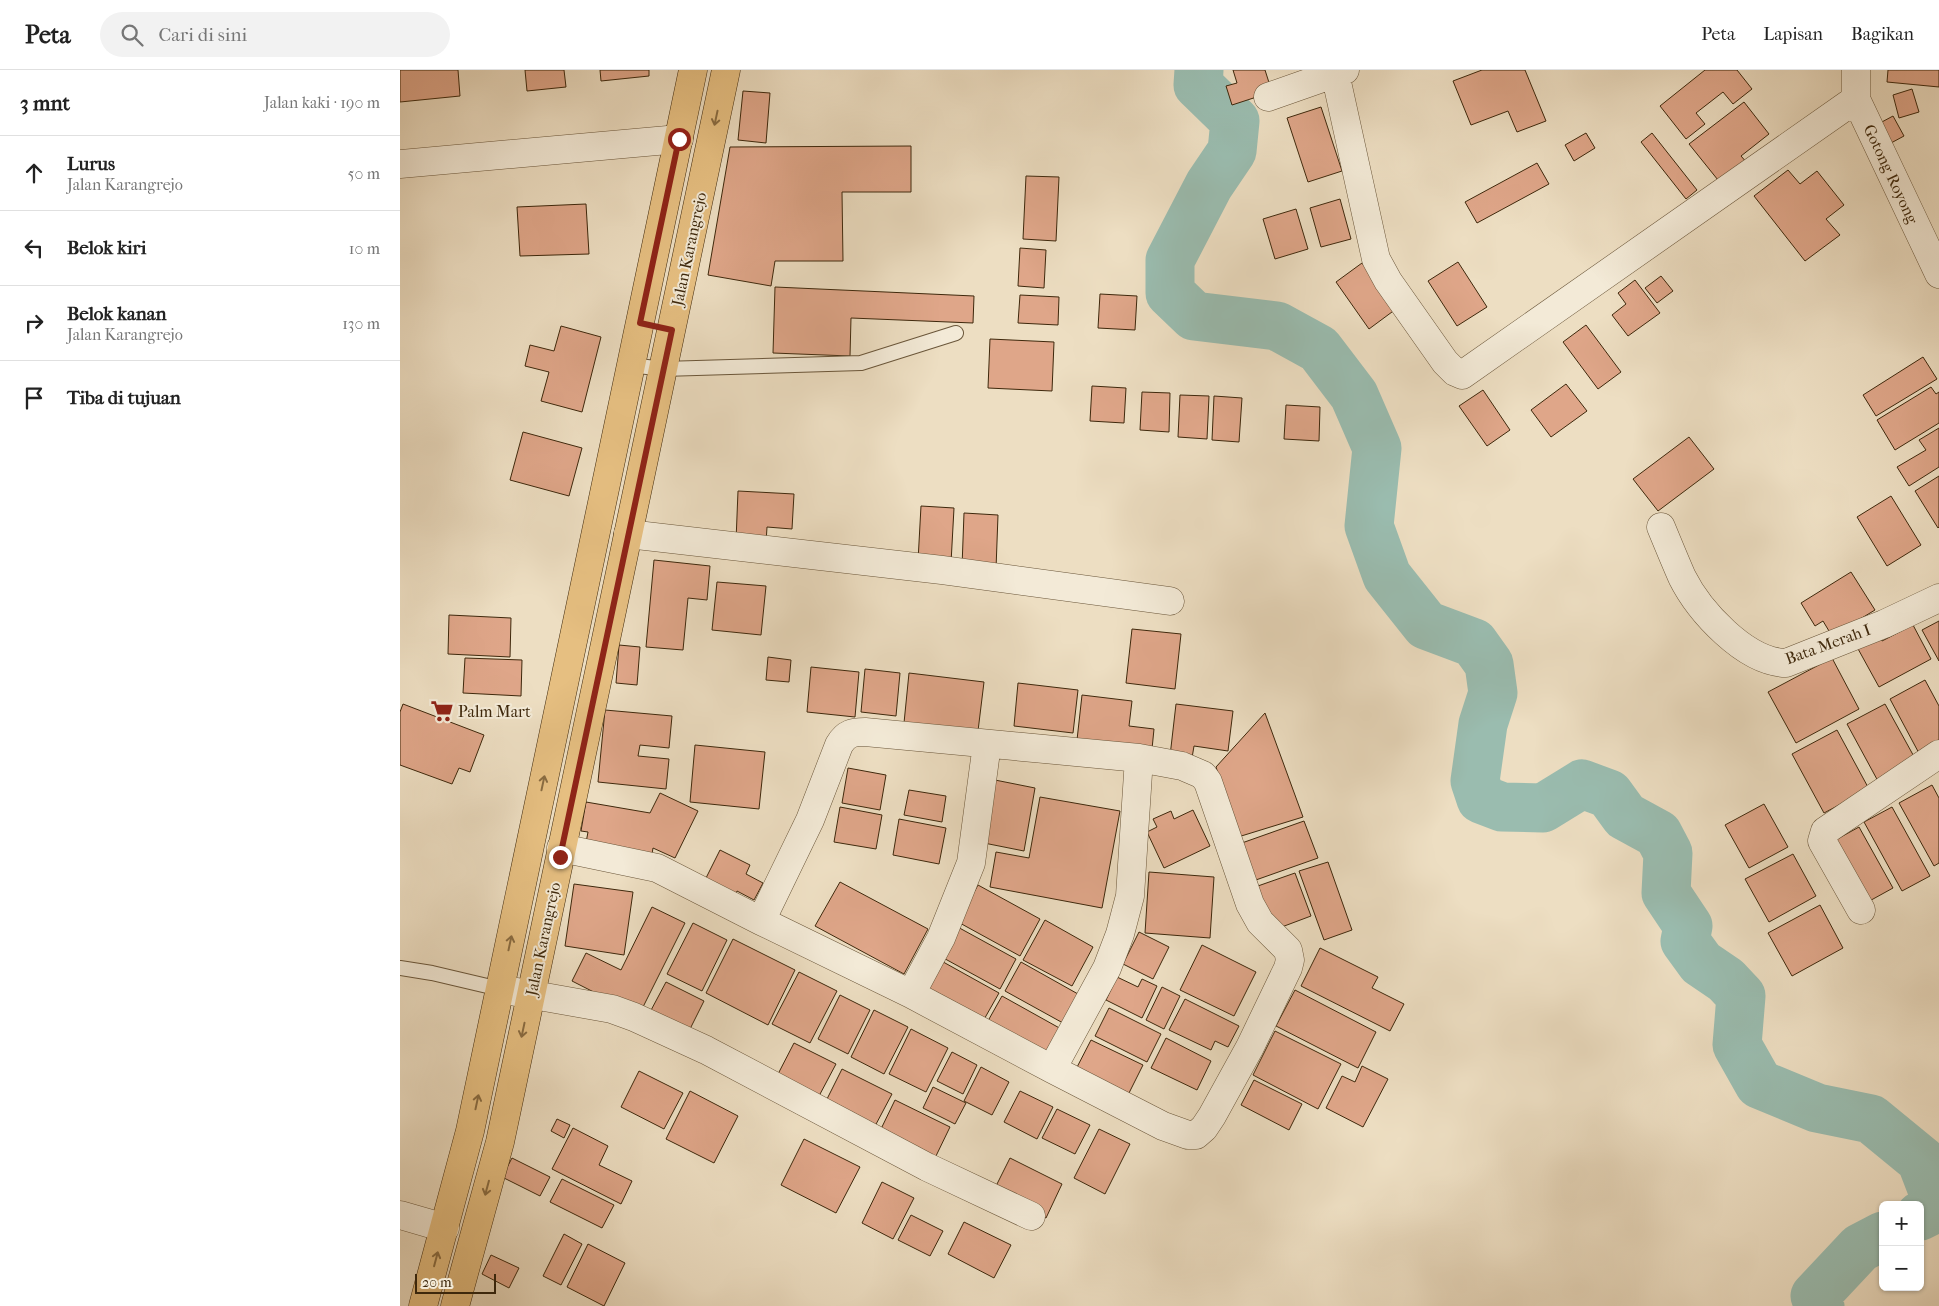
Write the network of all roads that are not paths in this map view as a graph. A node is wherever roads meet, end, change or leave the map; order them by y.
1 (693, 70) edge
2 (726, 70) edge
3 (1856, 70) edge
4 (1340, 72) edge
5 (1268, 97) dead end
6 (1856, 99) junction
7 (679, 139) junction
8 (400, 164) edge
9 (1939, 274) edge
10 (640, 323) junction
11 (672, 330) junction
12 (956, 333) dead end
13 (631, 365) junction
14 (663, 369) junction
15 (1661, 527) dead end
16 (628, 534) junction
17 (1939, 598) edge
18 (1170, 601) dead end
19 (987, 744) junction
20 (1939, 754) edge
21 (1139, 758) junction
22 (561, 848) junction
23 (1861, 910) dead end
24 (760, 921) junction
25 (400, 968) edge
26 (500, 990) junction
27 (911, 994) junction
28 (531, 995) junction
29 (1052, 1069) junction
30 (400, 1215) edge
31 (1031, 1216) dead end
32 (444, 1228) junction
33 (424, 1306) edge
34 (455, 1306) edge

1 - 7 main road, Jalan Karangrejo
2 -> 11 main road, Jalan Karangrejo
3 - 6 street, Gotong Royong
4 - 5 street
4 - 6 street
6 - 9 street, Gotong Royong
7 - 8 street
7 - 10 main road, Jalan Karangrejo
10 - 11 main road
10 - 13 main road, Jalan Karangrejo
11 - 14 main road, Jalan Karangrejo
12 - 14 lane
13 - 14 lane
26 -> 13 main road, Jalan Karangrejo
14 - 16 main road, Jalan Karangrejo
15 - 17 street, Bata Merah I
16 - 18 street
16 - 22 main road, Jalan Karangrejo
19 - 21 street
19 - 24 street
19 - 27 street
20 - 23 street
21 - 29 street
21 - 29 street
22 - 24 street
22 - 28 main road, Jalan Karangrejo
24 - 27 street
25 - 26 lane
26 - 28 street
32 -> 26 main road, Jalan Karangrejo
27 - 29 street
28 - 31 street
28 -> 34 main road, Jalan Karangrejo
30 - 32 street
33 -> 32 main road, Jalan Karangrejo

